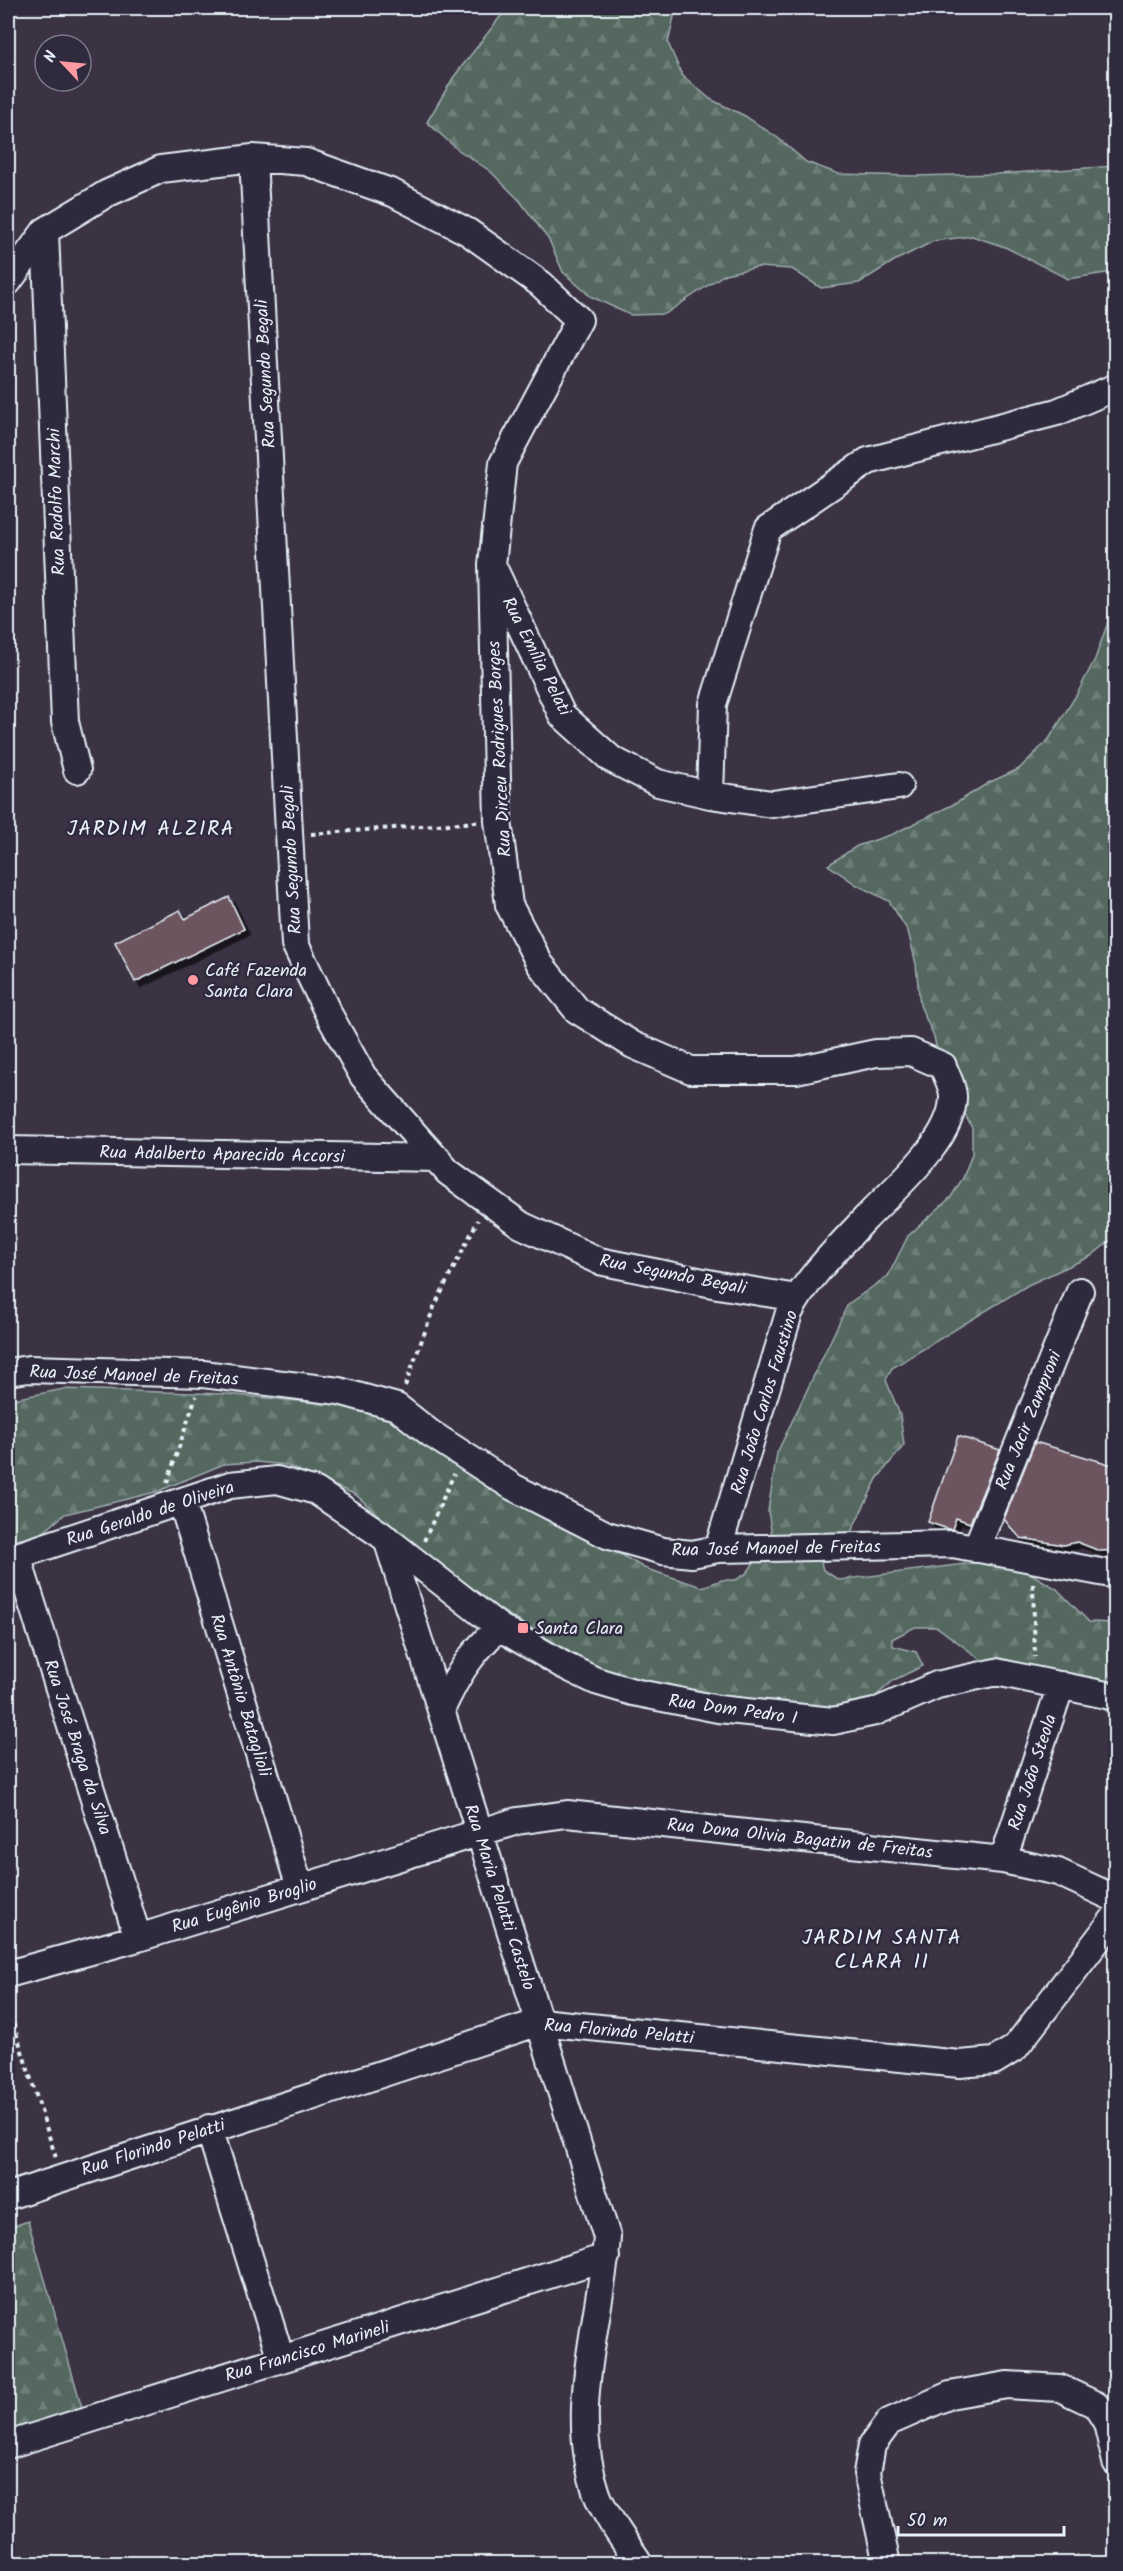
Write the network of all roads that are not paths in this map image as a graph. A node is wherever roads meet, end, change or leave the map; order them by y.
1 (254, 158) junction
2 (45, 231) junction
3 (8, 282) edge
4 (1116, 387) edge
5 (492, 565) junction
6 (77, 770) dead end
7 (899, 786) dead end
8 (710, 795) junction
9 (953, 1095) joint
10 (8, 1150) edge
11 (437, 1158) junction
12 (1080, 1291) dead end
13 (797, 1298) junction
14 (8, 1372) edge
15 (170, 1505) junction
16 (387, 1539) junction
17 (718, 1549) junction
18 (976, 1550) junction
19 (12, 1558) edge
20 (1116, 1575) edge
21 (499, 1627) junction
22 (1061, 1685) junction
23 (1116, 1697) edge
24 (441, 1710) junction
25 (480, 1832) junction
26 (1003, 1860) junction
27 (300, 1888) junction
28 (1116, 1899) edge
29 (1116, 1916) edge
30 (138, 1938) junction
31 (8, 1974) edge
32 (540, 2022) junction
33 (208, 2128) junction
34 (8, 2196) edge
35 (606, 2257) junction
36 (281, 2359) junction
37 (8, 2445) edge
38 (1116, 2462) edge
39 (640, 2564) edge
40 (887, 2564) edge

1 - 2 street
1 - 5 street, Rua Dirceu Rodrigues Borges
1 - 11 street, Rua Segundo Begali
2 - 3 street
2 - 6 street, Rua Rodolfo Marchi
4 - 8 street
5 - 8 street, Rua Emília Pelati
5 - 9 street, Rua Dirceu Rodrigues Borges
7 - 8 street, Rua Emília Pelati
9 - 13 street, Rua João Carlos Faustino
10 - 11 street, Rua Adalberto Aparecido Accorsi
11 - 13 street, Rua Segundo Begali
12 - 18 street, Rua Jacir Zamproni
13 - 17 street, Rua João Carlos Faustino
14 - 17 street, Rua José Manoel de Freitas
15 - 16 street, Rua Geraldo de Oliveira
15 - 19 street, Rua Geraldo de Oliveira
15 - 27 street, Rua Antônio Bataglioli
16 - 21 street, Rua Dom Pedro I
16 - 24 street, Rua Maria Pelatti Castelo
17 - 18 street, Rua José Manoel de Freitas
18 - 20 street, Rua José Manoel de Freitas
19 - 30 street, Rua José Braga da Silva
21 - 22 street, Rua Dom Pedro I
21 - 24 street
22 - 23 street, Rua Dom Pedro I
22 - 26 street, Rua João Steola
24 - 25 street, Rua Maria Pelatti Castelo
25 - 26 street, Rua Dona Olivia Bagatin de Freitas
25 - 27 street, Rua Eugênio Broglio
25 - 32 street, Rua Maria Pelatti Castelo
26 - 28 street, Rua Dona Olivia Bagatin de Freitas
27 - 30 street, Rua Eugênio Broglio
29 - 32 street, Rua Florindo Pelatti
30 - 31 street, Rua Eugênio Broglio
32 - 33 street, Rua Florindo Pelatti
32 - 35 street, Rua Maria Pelatti Castelo
33 - 34 street, Rua Florindo Pelatti
33 - 36 street
35 - 36 street, Rua Francisco Marineli
35 - 39 street, Rua Maria Pelatti Castelo
36 - 37 street, Rua Francisco Marineli
38 - 40 street

